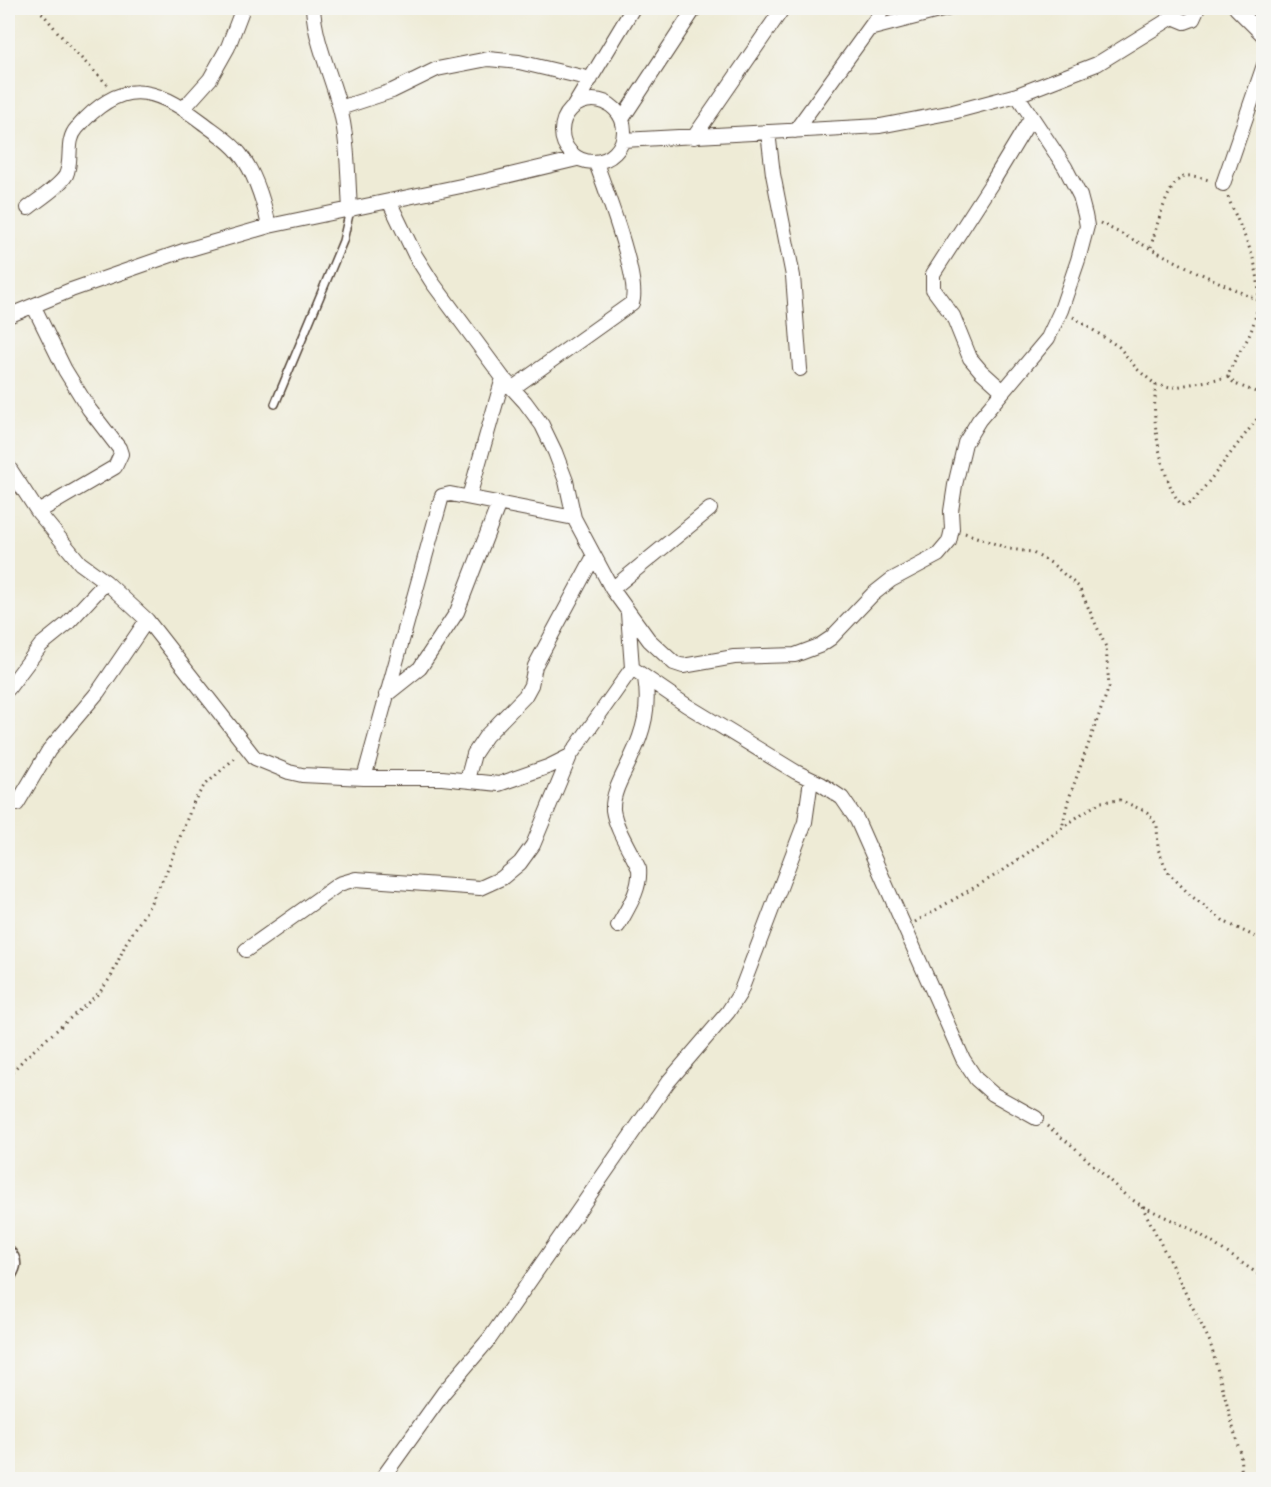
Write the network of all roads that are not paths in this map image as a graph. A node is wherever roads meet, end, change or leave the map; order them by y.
1 (312, 8) edge
2 (633, 8) edge
3 (695, 8) edge
4 (783, 8) edge
5 (884, 8) edge
6 (950, 8) edge
7 (1198, 8) edge
8 (1236, 8) edge
9 (1172, 12) edge
10 (242, 14) dead end
11 (869, 29) junction
12 (1263, 36) edge
13 (1263, 65) edge
14 (591, 79) junction
15 (1017, 95) junction
16 (573, 107) junction
17 (184, 108) junction
18 (340, 108) junction
19 (1031, 118) junction
20 (622, 119) junction
21 (795, 131) junction
22 (768, 132) junction
23 (694, 137) junction
24 (623, 140) junction
25 (577, 159) junction
26 (596, 163) junction
27 (1223, 184) road end
28 (389, 201) junction
29 (28, 208) dead end
30 (350, 210) junction
31 (269, 226) junction
32 (34, 307) junction
33 (8, 316) edge
34 (800, 369) dead end
35 (508, 383) junction
36 (1003, 391) junction
37 (275, 404) dead end
38 (8, 466) edge
39 (469, 497) junction
40 (499, 503) junction
41 (710, 509) dead end
42 (38, 512) junction
43 (574, 518) junction
44 (594, 555) junction
45 (106, 582) junction
46 (612, 589) junction
47 (628, 613) junction
48 (147, 620) junction
49 (632, 668) junction
50 (645, 678) junction
51 (8, 689) edge
52 (386, 695) junction
53 (570, 756) junction
54 (364, 778) junction
55 (467, 780) junction
56 (811, 780) junction
57 (17, 804) dead end
58 (618, 926) dead end
59 (246, 950) dead end
60 (1036, 1118) road end
61 (8, 1248) edge
62 (8, 1282) edge
63 (381, 1479) edge

1 - 18 street
2 - 14 street
3 - 20 street
4 - 23 street
5 - 11 street
6 - 11 street
7 - 9 street
8 - 12 street
9 - 15 street
10 - 17 street
11 - 21 street
13 - 27 street
14 - 16 street
14 - 18 street
15 - 19 street
15 - 21 street
16 - 20 street
16 - 25 street
17 - 29 street
17 - 31 street
18 - 30 street
19 - 36 street
19 - 36 street
20 - 24 street
21 - 22 street
22 - 23 street
22 - 34 street
23 - 24 street
24 - 26 street
25 - 26 street
25 - 28 street
26 - 35 street
28 - 30 street
28 - 35 street
30 - 31 street
30 - 37 lane
31 - 32 street
32 - 33 street
32 - 42 street
35 - 39 street
35 - 43 street
36 - 47 street
38 - 42 street
39 - 40 street
39 - 52 street
40 - 43 street
40 - 52 street
41 - 46 street
42 - 45 street
43 - 44 street
44 - 46 street
44 - 55 street
45 - 48 street
45 - 51 street
46 - 47 street
47 - 49 street
48 - 54 street
48 - 57 street
49 - 50 street
49 - 53 street
50 - 56 street
50 - 58 street
52 - 54 street
53 - 55 street
53 - 59 street
54 - 55 street
56 - 60 street
56 - 63 street
61 - 62 lane

